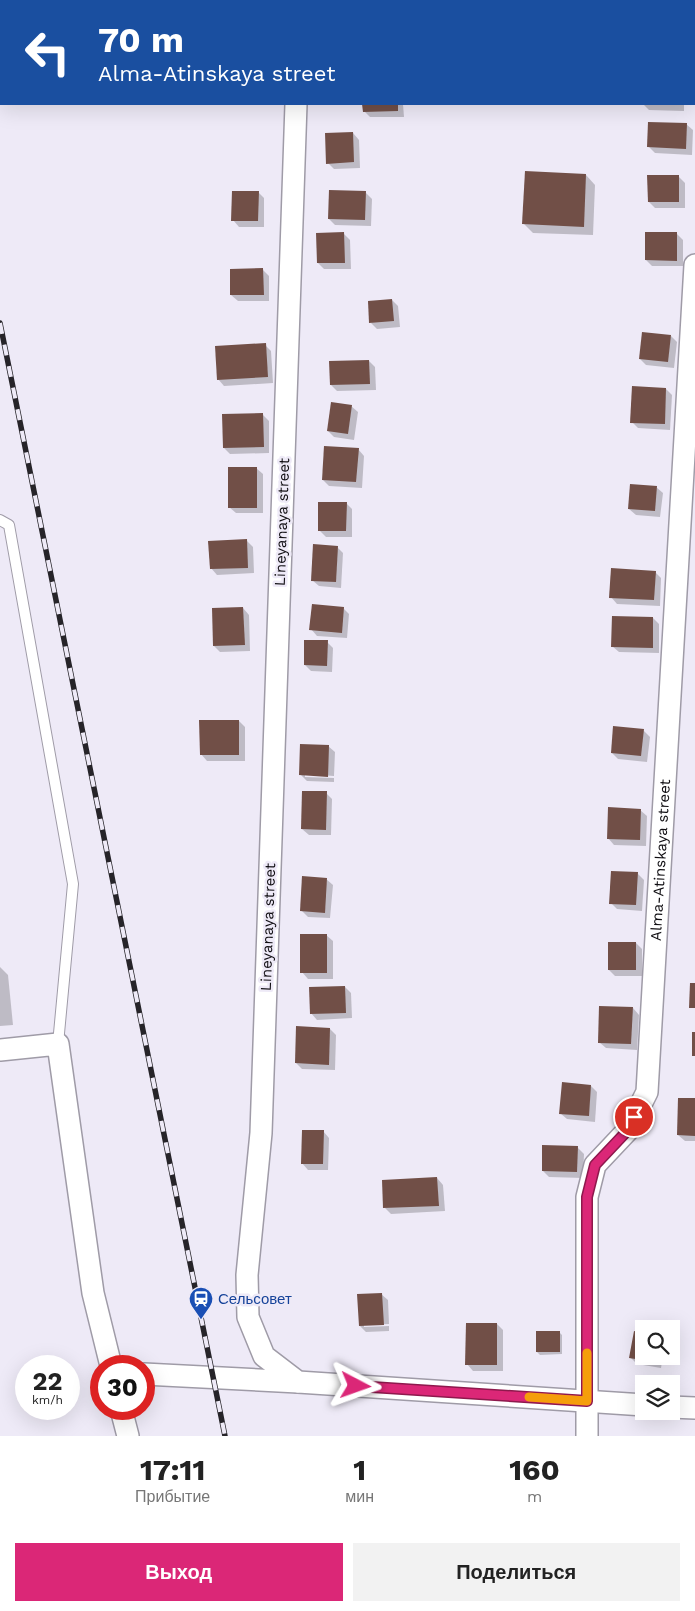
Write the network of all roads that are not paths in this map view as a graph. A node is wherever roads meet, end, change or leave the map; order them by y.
1 (296, 105) edge
2 (695, 265) edge
3 (0, 520) edge
4 (58, 1044) junction
5 (0, 1050) edge
6 (108, 1355) edge
7 (155, 1375) edge
8 (298, 1382) junction
9 (587, 1401) junction
10 (635, 1404) edge
11 (680, 1407) edge
12 (695, 1408) edge
13 (124, 1420) edge
14 (128, 1436) edge
15 (587, 1436) edge

1 - 8 street, Lineyanaya street
2 - 9 street, Alma-Atinskaya street
3 - 4 lane
4 - 5 street
4 - 6 street
7 - 8 street
8 - 9 street
9 - 10 street
9 - 15 street, Alma-Atinskaya street
11 - 12 street
13 - 14 street

